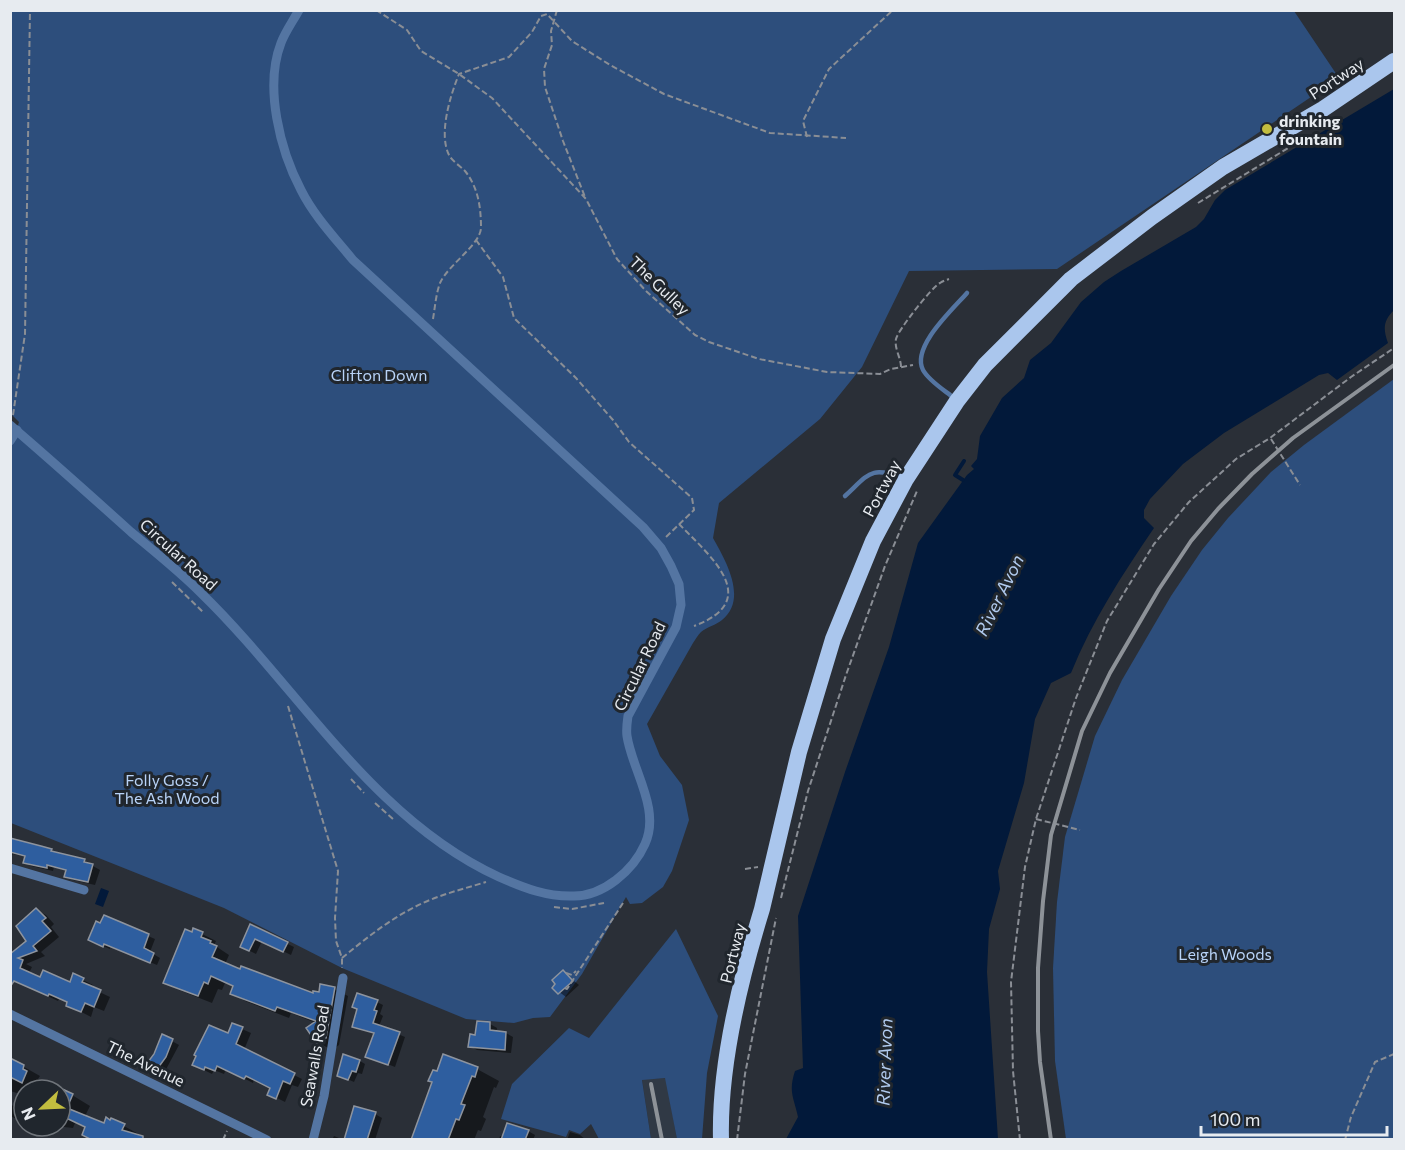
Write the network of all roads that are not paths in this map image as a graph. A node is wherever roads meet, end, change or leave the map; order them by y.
1 (299, 10) edge
2 (1395, 61) edge
3 (967, 293) dead end
4 (957, 401) junction
5 (14, 428) edge
6 (10, 441) edge
7 (913, 481) junction
8 (845, 496) dead end
9 (10, 868) edge
10 (84, 890) dead end
11 (343, 978) road end
12 (10, 1014) edge
13 (267, 1140) edge
14 (313, 1140) edge
15 (721, 1140) edge

1 - 5 street, Circular Road
2 - 4 highway, Portway
3 - 4 lane
4 - 7 highway, Portway
5 - 6 street
7 - 8 lane
7 - 15 highway, Portway
9 - 10 street
11 - 14 street, Seawalls Road
12 - 13 street, The Avenue

